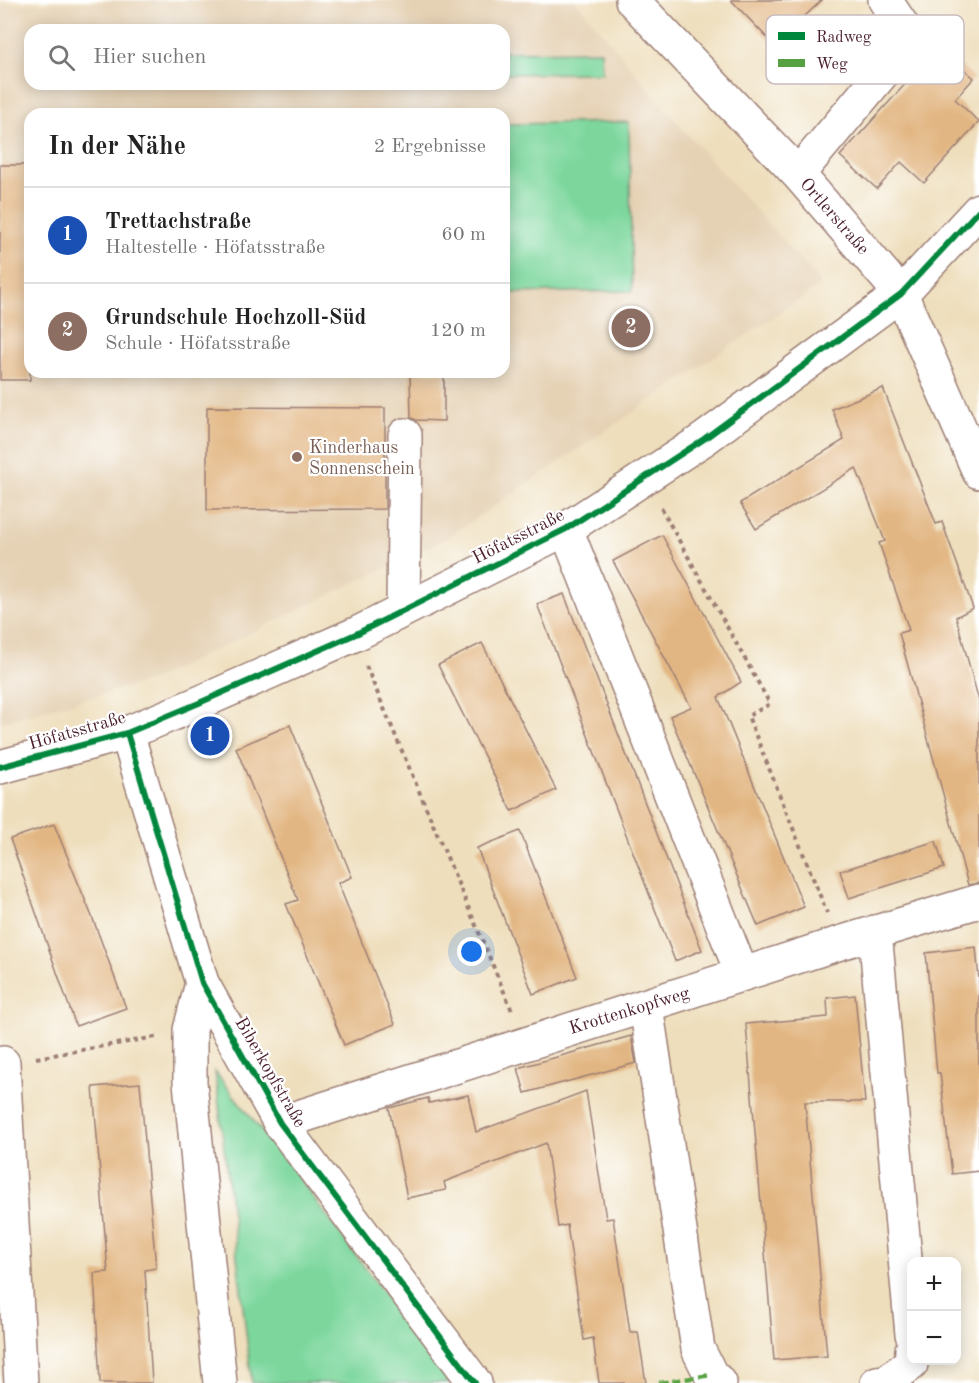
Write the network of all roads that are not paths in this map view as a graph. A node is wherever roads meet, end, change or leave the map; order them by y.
1 (632, 0) edge
2 (885, 0) edge
3 (895, 15) edge
4 (873, 84) edge
5 (798, 174) junction
6 (979, 210) edge
7 (901, 294) junction
8 (405, 435) dead end
9 (979, 472) edge
10 (566, 529) junction
11 (403, 610) junction
12 (127, 733) junction
13 (0, 767) edge
14 (979, 901) edge
15 (875, 932) junction
16 (742, 974) junction
17 (202, 983) junction
18 (646, 1005) junction
19 (1, 1064) edge
20 (280, 1123) junction
21 (910, 1311) edge
22 (909, 1365) edge
23 (21, 1383) edge
24 (220, 1383) edge
25 (475, 1383) edge
26 (720, 1383) edge
27 (877, 1383) edge

1 - 5 street, Ortlerstraße
2 - 3 street
4 - 5 street
5 - 7 street, Ortlerstraße
6 - 7 street, Höfatsstraße
7 - 9 street, Ortlerstraße
7 - 10 street, Höfatsstraße
8 - 11 street
10 - 11 street, Höfatsstraße
10 - 16 street
11 - 12 street, Höfatsstraße
12 - 13 street, Höfatsstraße
12 - 17 street, Biberkopfstraße
14 - 15 street, Krottenkopfweg
15 - 16 street, Krottenkopfweg
15 - 21 street
16 - 18 street, Krottenkopfweg
17 - 20 street, Biberkopfstraße
17 - 24 street
18 - 20 street, Krottenkopfweg
18 - 26 street
19 - 23 street
20 - 25 street, Biberkopfstraße
22 - 27 street

